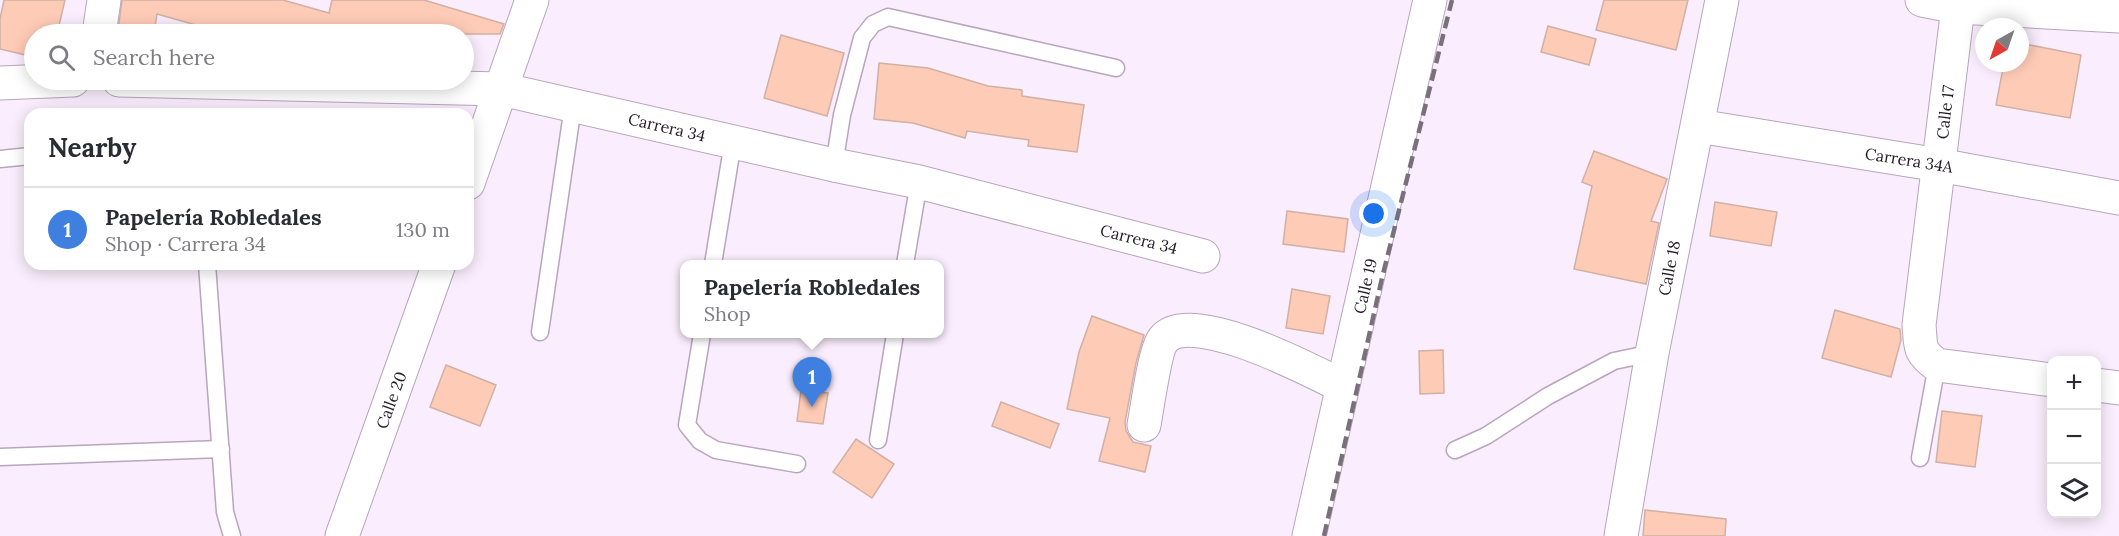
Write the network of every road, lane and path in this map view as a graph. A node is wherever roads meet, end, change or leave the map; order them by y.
1 (104, 0) edge
2 (532, 0) edge
3 (1430, 0) edge
4 (1722, 0) edge
5 (1922, 0) edge
6 (1958, 7) junction
7 (2119, 16) edge
8 (100, 24) edge
9 (1116, 68) dead end
10 (24, 82) edge
11 (0, 83) edge
12 (474, 88) edge
13 (501, 89) junction
14 (573, 106) junction
15 (1698, 126) junction
16 (733, 142) junction
17 (24, 157) edge
18 (0, 159) edge
19 (834, 165) junction
20 (1939, 165) junction
21 (474, 166) edge
22 (919, 182) junction
23 (2119, 198) edge
24 (1203, 256) dead end
25 (714, 260) edge
26 (906, 260) edge
27 (207, 270) edge
28 (437, 270) edge
29 (540, 332) dead end
30 (701, 338) edge
31 (894, 338) edge
32 (1652, 353) junction
33 (1937, 365) junction
34 (2047, 379) edge
35 (1342, 386) junction
36 (2101, 386) edge
37 (2119, 388) edge
38 (1144, 425) dead end
39 (878, 440) dead end
40 (220, 449) junction
41 (1455, 450) dead end
42 (0, 457) edge
43 (1920, 458) dead end
44 (797, 464) dead end
45 (232, 536) edge
46 (342, 536) edge
47 (1309, 536) edge
48 (1621, 536) edge

1 - 8 street
2 - 13 street
3 - 35 street, Calle 19
4 - 15 street, Calle 18
5 - 6 street
6 - 7 street
6 - 20 street, Calle 17
9 - 19 lane
10 - 11 street
12 - 13 street, Carrera 34
13 - 14 street, Carrera 34
13 - 21 street
14 - 16 street, Carrera 34
14 - 29 lane
15 - 20 street, Carrera 34A
15 - 32 street, Calle 18
16 - 19 street, Carrera 34
16 - 25 lane
17 - 18 lane
19 - 22 street, Carrera 34
20 - 23 street, Carrera 34A
20 - 33 street, Calle 17
22 - 24 street, Carrera 34
22 - 26 lane
27 - 40 lane
28 - 46 street, Calle 20
30 - 44 lane
31 - 39 lane
32 - 41 lane
32 - 48 street, Calle 18
33 - 34 street
33 - 43 lane
35 - 38 street
35 - 47 street, Calle 19
36 - 37 street
40 - 42 lane
40 - 45 lane

